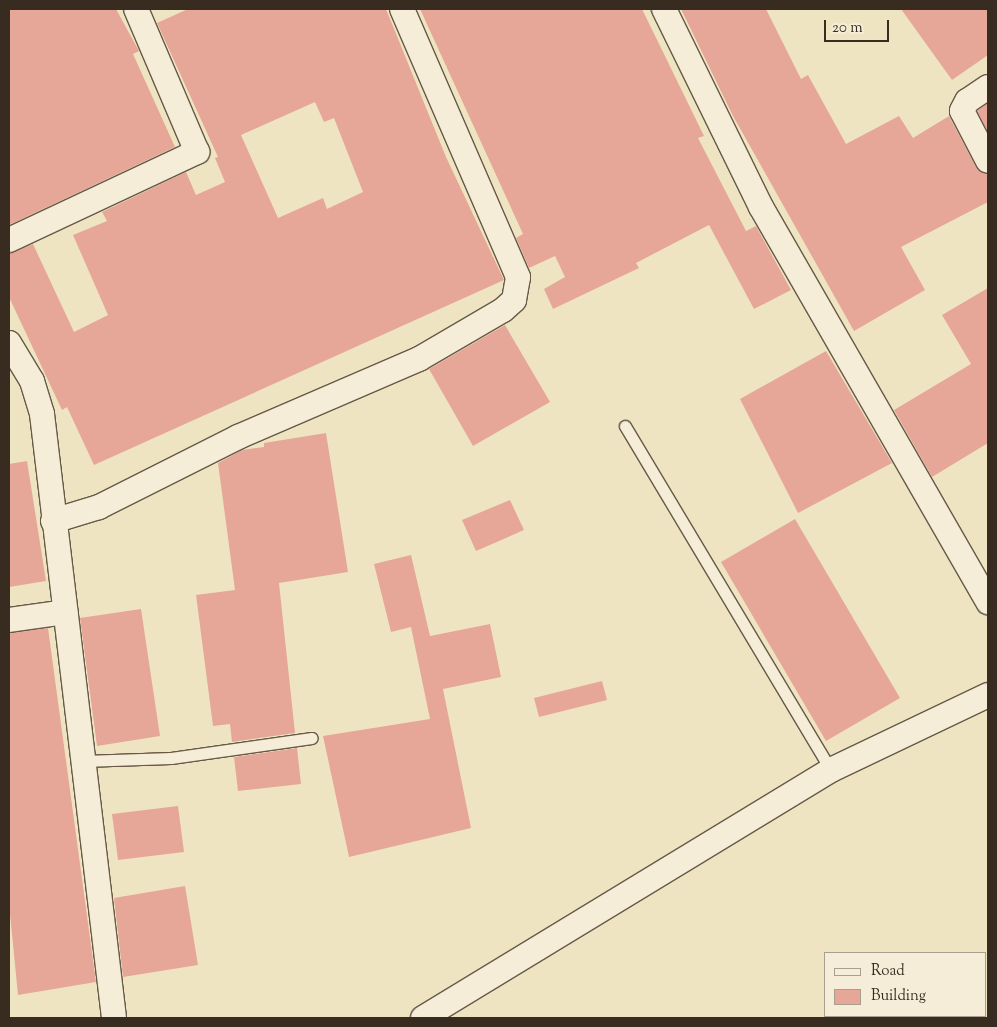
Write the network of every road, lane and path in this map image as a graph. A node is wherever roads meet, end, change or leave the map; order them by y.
1 (136, 9) edge
2 (402, 9) edge
3 (664, 9) edge
4 (988, 87) edge
5 (988, 161) edge
6 (9, 240) edge
7 (9, 343) edge
8 (626, 426) dead end
9 (53, 521) junction
10 (988, 602) edge
11 (65, 612) junction
12 (9, 620) edge
13 (988, 695) edge
14 (312, 738) dead end
15 (83, 761) junction
16 (831, 770) junction
17 (114, 1018) edge
18 (423, 1018) edge

1 - 6 street
2 - 9 street
3 - 10 street
4 - 5 street
7 - 9 street
8 - 16 lane
9 - 11 street
11 - 12 street
11 - 15 street
13 - 16 street
14 - 15 lane
15 - 17 street
16 - 18 street

